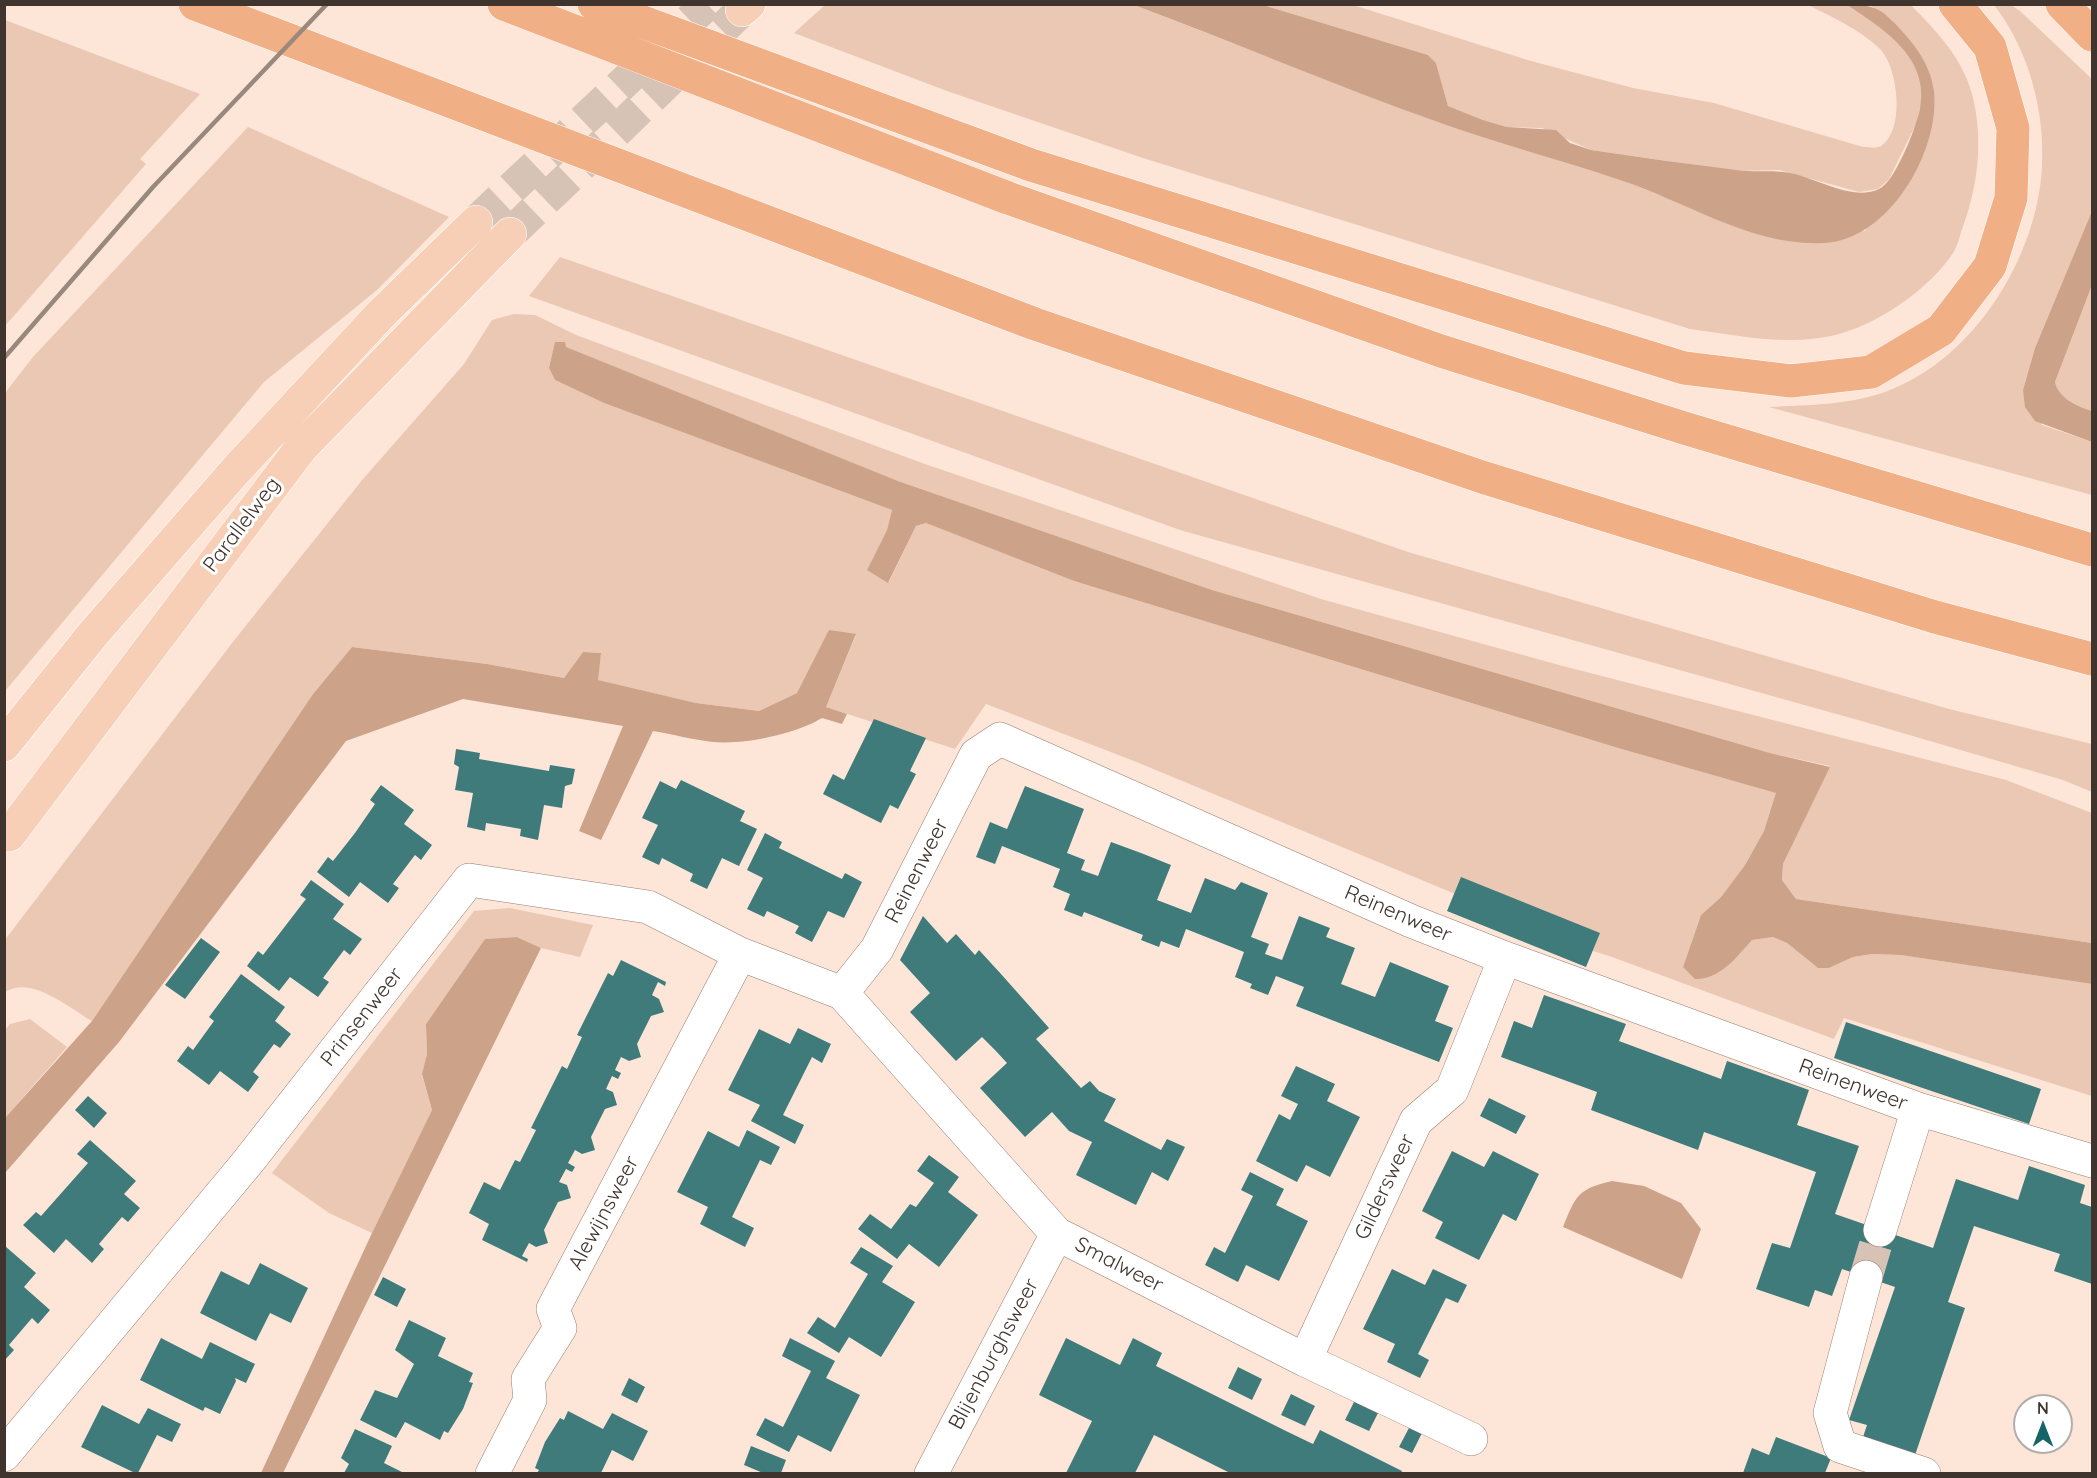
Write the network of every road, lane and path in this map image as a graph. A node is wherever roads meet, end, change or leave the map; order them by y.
1 (195, 4) edge
2 (504, 4) edge
3 (594, 4) edge
4 (1955, 4) edge
5 (2062, 4) edge
6 (2092, 35) edge
7 (476, 222) tunnel mouth
8 (510, 234) tunnel mouth
9 (2092, 550) edge
10 (2092, 659) edge
11 (4, 745) edge
12 (6, 835) edge
13 (740, 954) junction
14 (1505, 958) junction
15 (842, 993) junction
16 (1918, 1109) junction
17 (2092, 1161) edge
18 (1880, 1230) tunnel mouth
19 (1057, 1234) junction
20 (1866, 1277) tunnel mouth
21 (1305, 1360) junction
22 (1471, 1439) dead end
23 (4, 1455) edge
24 (4, 1465) edge
25 (22, 1473) edge
26 (492, 1473) edge
27 (931, 1473) edge
28 (1924, 1473) edge

1 - 10 highway
2 - 9 highway
3 - 4 highway
5 - 6 highway
7 - 11 main road, Parallelweg
8 - 12 main road, Parallelweg
13 - 15 street, Prinsenweer
13 - 23 street, Prinsenweer
13 - 26 street, Alewijnsweer
14 - 15 street, Reinenweer
14 - 16 street, Reinenweer
14 - 21 street, Gildersweer
15 - 19 street, Smalweer
16 - 17 street, Reinenweer
16 - 18 street
19 - 21 street, Smalweer
19 - 27 street, Blijenburghsweer
20 - 28 street
21 - 22 street, Smalweer
24 - 25 street

